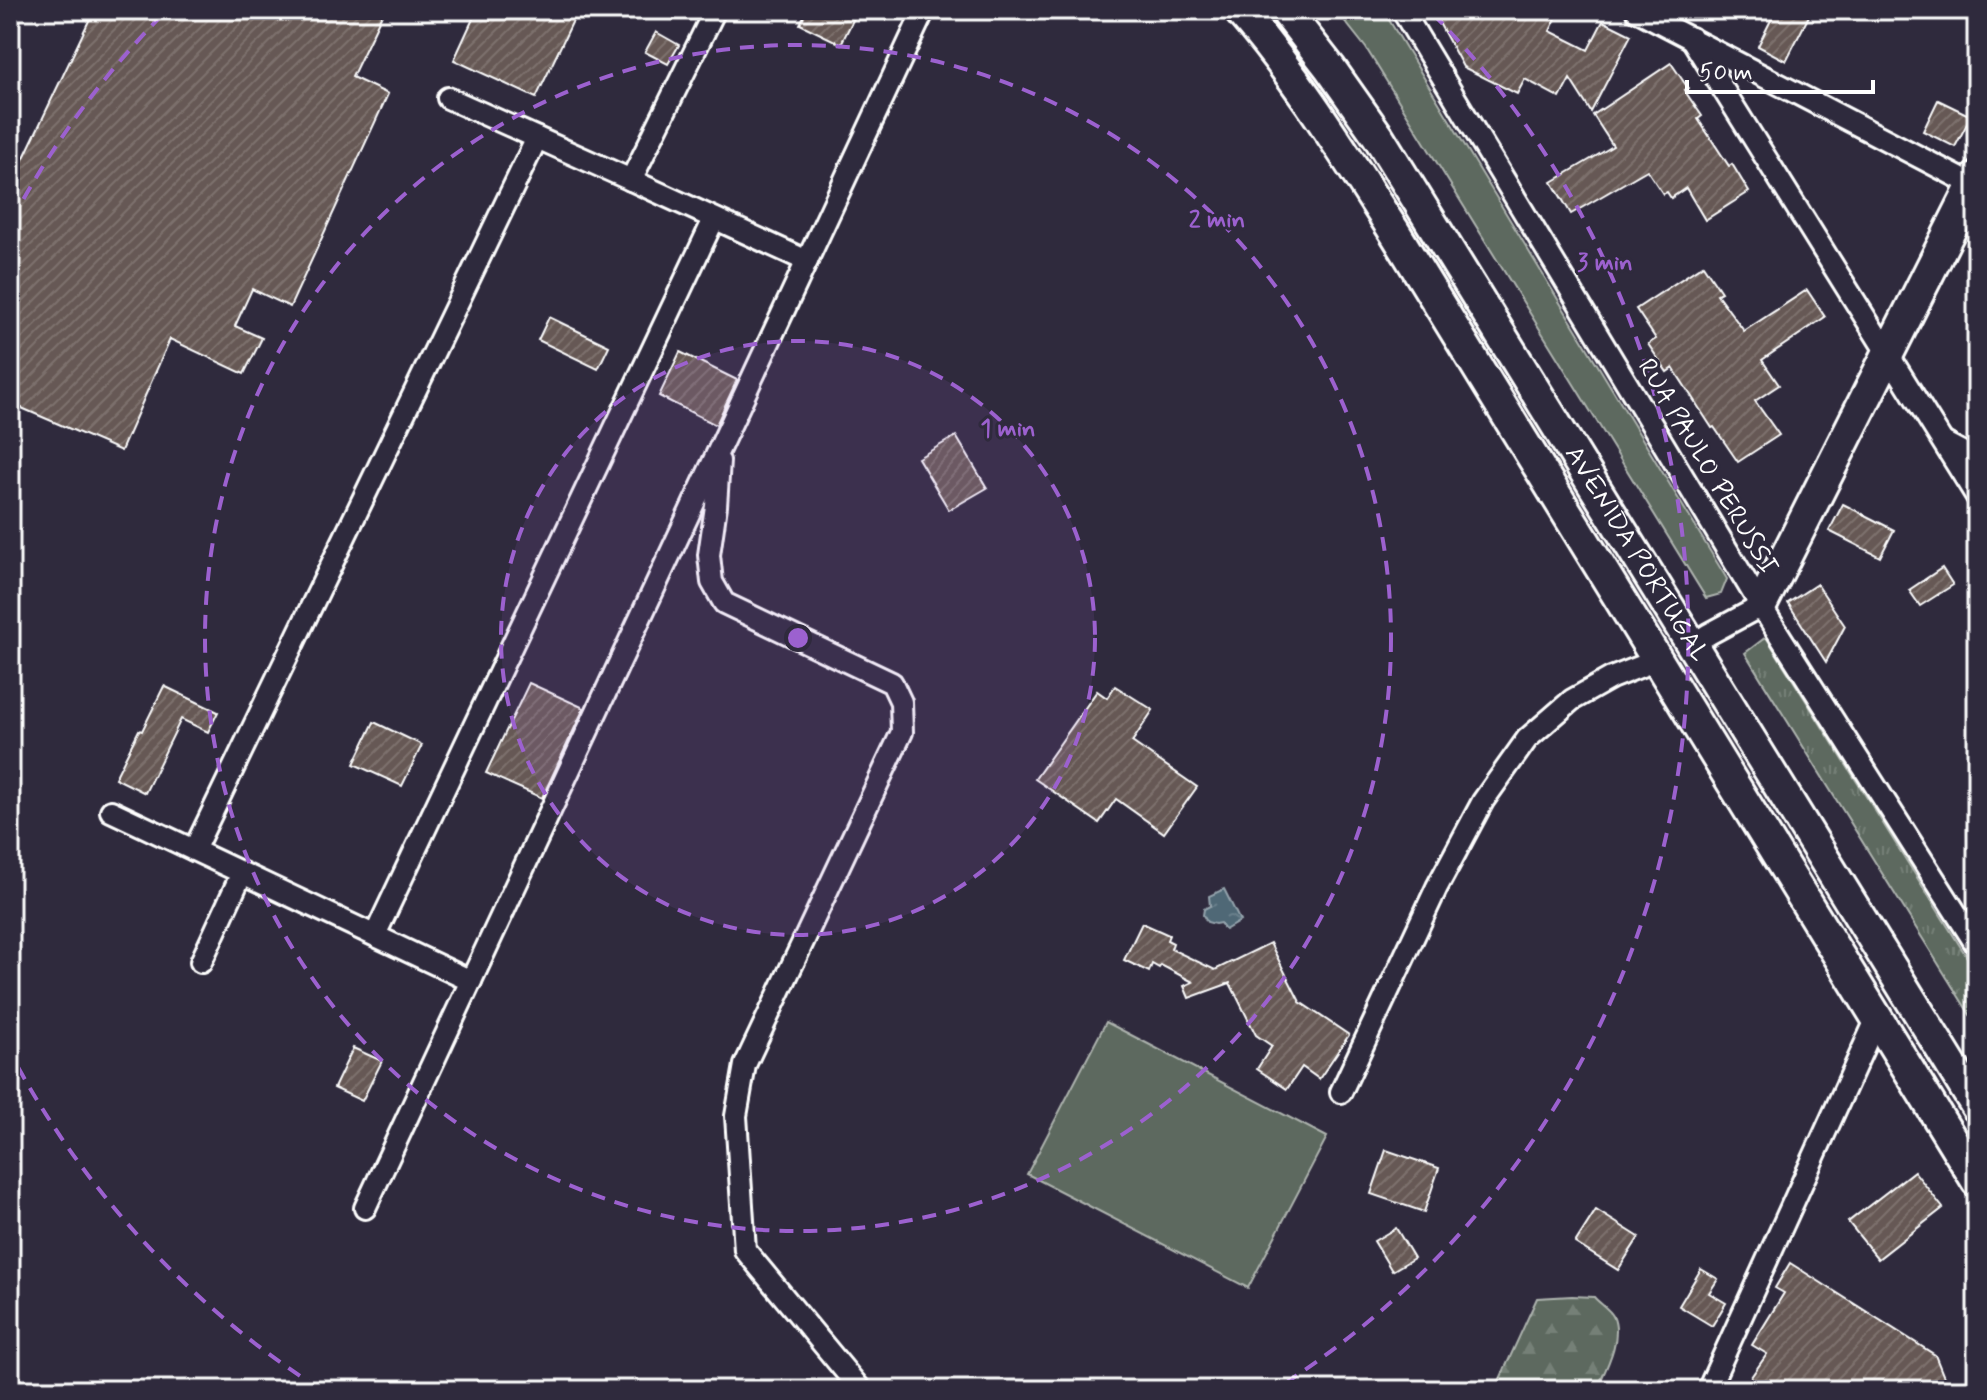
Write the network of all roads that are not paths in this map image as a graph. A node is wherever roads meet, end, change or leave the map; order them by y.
1 (715, 10) edge
2 (924, 10) edge
3 (1239, 10) edge
4 (1285, 10) edge
5 (1402, 10) edge
6 (1636, 10) edge
7 (1691, 38) junction
8 (448, 98) dead end
9 (537, 138) junction
10 (631, 180) junction
11 (1976, 183) edge
12 (1425, 213) junction
13 (714, 219) junction
14 (1394, 231) junction
15 (807, 261) junction
16 (1472, 287) junction
17 (1440, 306) junction
18 (1888, 352) junction
19 (1943, 442) junction
20 (719, 449) junction
21 (1977, 460) edge
22 (1977, 497) edge
23 (1761, 606) junction
24 (1693, 644) junction
25 (1657, 660) junction
26 (111, 811) dead end
27 (194, 850) junction
28 (242, 873) junction
29 (375, 935) junction
30 (1977, 946) edge
31 (201, 962) dead end
32 (471, 981) junction
33 (1877, 1018) junction
34 (1341, 1092) dead end
35 (1977, 1107) edge
36 (1977, 1181) edge
37 (365, 1208) dead end
38 (861, 1390) edge
39 (1708, 1390) edge

1 - 10 street
2 - 15 street
3 - 14 main road
4 - 12 main road, AVENIDA PORTUGAL
5 - 23 street, RUA PAULO PERUSSI
6 - 7 street
7 - 11 street
7 - 18 street
8 - 9 street
9 - 10 street
9 - 27 street
10 - 13 street
11 - 18 main road
12 - 14 main road
12 - 16 main road, AVENIDA PORTUGAL
13 - 15 street
13 - 29 street
14 - 17 main road
15 - 20 street
16 - 17 main road
16 - 24 main road, AVENIDA PORTUGAL
17 - 25 main road
18 - 19 street
18 - 23 main road
19 - 21 street
19 - 22 street
20 - 32 street
20 - 38 street
23 - 24 street
23 - 30 street, RUA PAULO PERUSSI
24 - 35 main road, AVENIDA PORTUGAL
25 - 33 main road
25 - 34 street
26 - 27 street
27 - 28 street
28 - 29 street
28 - 31 street
29 - 32 street
32 - 37 street
33 - 36 main road
33 - 39 street

